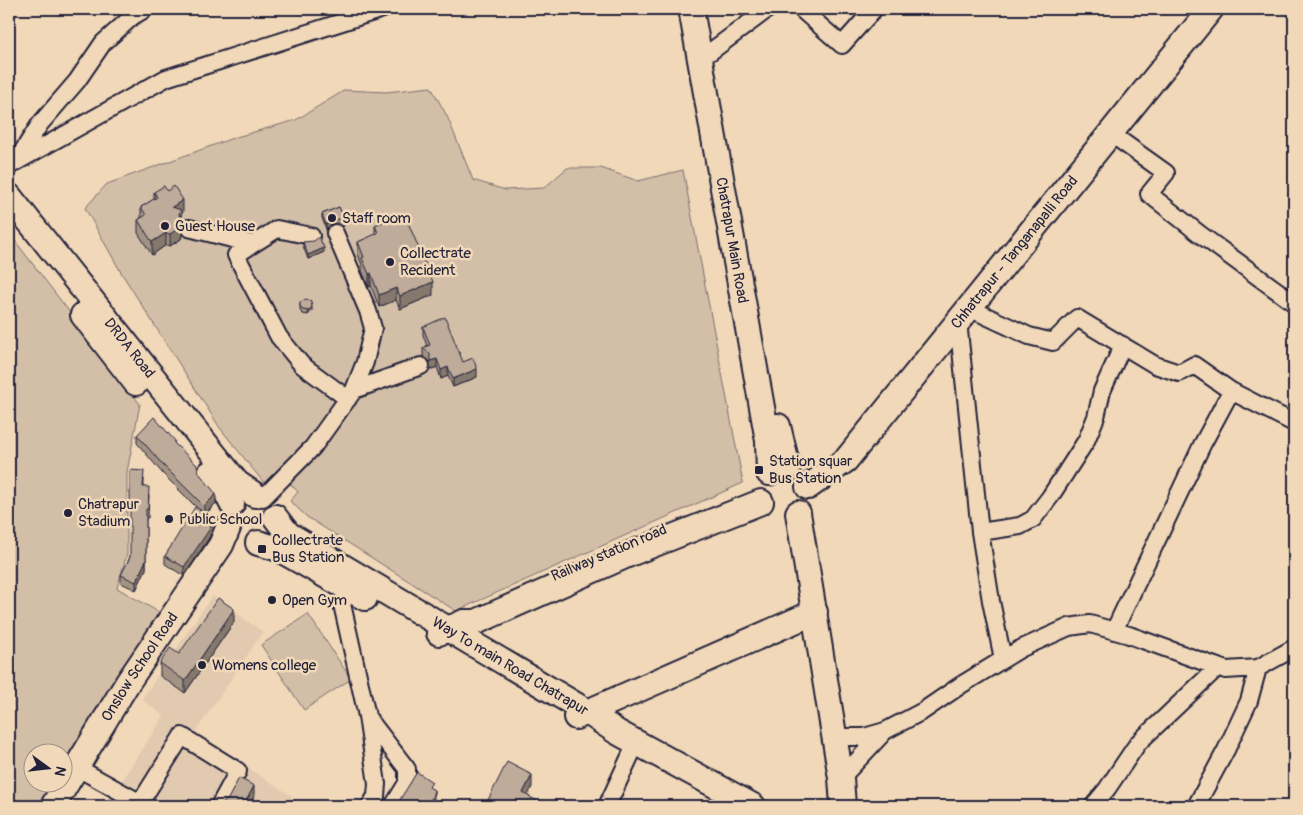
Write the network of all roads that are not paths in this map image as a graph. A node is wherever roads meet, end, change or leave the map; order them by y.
1 (145, 9) edge
2 (383, 9) edge
3 (691, 9) edge
4 (702, 9) edge
5 (768, 9) edge
6 (801, 9) edge
7 (874, 9) edge
8 (1211, 9) edge
9 (705, 53) junction
10 (1110, 133) junction
11 (12, 164) edge
12 (9, 196) edge
13 (9, 219) edge
14 (189, 228) dead end
15 (335, 233) dead end
16 (312, 236) dead end
17 (252, 244) junction
18 (1294, 303) edge
19 (963, 314) junction
20 (1123, 345) junction
21 (422, 366) dead end
22 (1232, 391) junction
23 (351, 395) junction
24 (1294, 423) edge
25 (769, 483) junction
26 (808, 486) junction
27 (259, 496) junction
28 (232, 504) junction
29 (792, 515) junction
30 (275, 518) junction
31 (980, 532) junction
32 (243, 538) junction
33 (350, 590) junction
34 (809, 614) junction
35 (448, 629) junction
36 (1114, 631) junction
37 (1294, 648) edge
38 (1002, 660) junction
39 (1218, 667) junction
40 (1258, 668) junction
41 (580, 714) junction
42 (367, 716) junction
43 (885, 731) junction
44 (834, 736) junction
45 (632, 752) junction
46 (82, 771) junction
47 (841, 778) junction
48 (143, 805) edge
49 (52, 806) edge
50 (68, 806) edge
51 (219, 806) edge
52 (370, 806) edge
53 (393, 806) edge
54 (607, 806) edge
55 (732, 806) edge
56 (753, 806) edge
57 (830, 806) edge
58 (843, 806) edge
59 (1093, 806) edge
60 (1196, 806) edge

1 - 11 street
2 - 11 street
3 - 9 main road, Chatrapur Main Road
4 - 9 main road, Chatrapur Main Road
5 - 9 street
6 - 7 street
8 - 10 main road, Chhatrapur - Tanganapalli Road
9 - 25 main road, Chatrapur Main Road
10 - 18 street
10 - 19 main road, Chhatrapur - Tanganapalli Road
12 - 27 main road, DRDA Road
13 - 28 main road, DRDA Road
14 - 17 street
15 - 23 street
16 - 17 street
17 - 23 street
19 - 20 street
19 - 26 main road, Chhatrapur - Tanganapalli Road
19 - 31 street
20 - 22 street
20 - 31 street
21 - 23 street
22 - 24 street
22 - 36 street
23 - 27 street
25 - 26 main road
25 - 29 main road
25 - 35 main road, Railway station road
26 - 29 main road
27 - 28 main road
27 - 30 main road
28 - 32 main road
29 - 34 main road
30 - 32 main road
30 - 35 main road, Way To main Road Chatrapur
31 - 38 street
32 - 33 main road
32 - 46 main road, Onslow School Road
33 - 35 main road
33 - 42 street
34 - 41 main road
34 - 44 main road
34 - 57 main road
35 - 41 main road, Way To main Road Chatrapur
35 - 41 main road, Way To main Road Chatrapur
36 - 38 street
36 - 39 street
37 - 40 street
38 - 43 street
39 - 40 street
39 - 59 street
40 - 60 street
41 - 45 main road, Way To main Road Chatrapur
41 - 56 main road, Way To main Road Chatrapur
42 - 52 street
42 - 53 street
43 - 44 street
43 - 47 street
44 - 47 main road
45 - 54 street
45 - 55 main road, Way To main Road Chatrapur
46 - 48 street
46 - 49 main road, Onslow School Road
46 - 50 main road, Onslow School Road
47 - 58 main road
48 - 51 street

